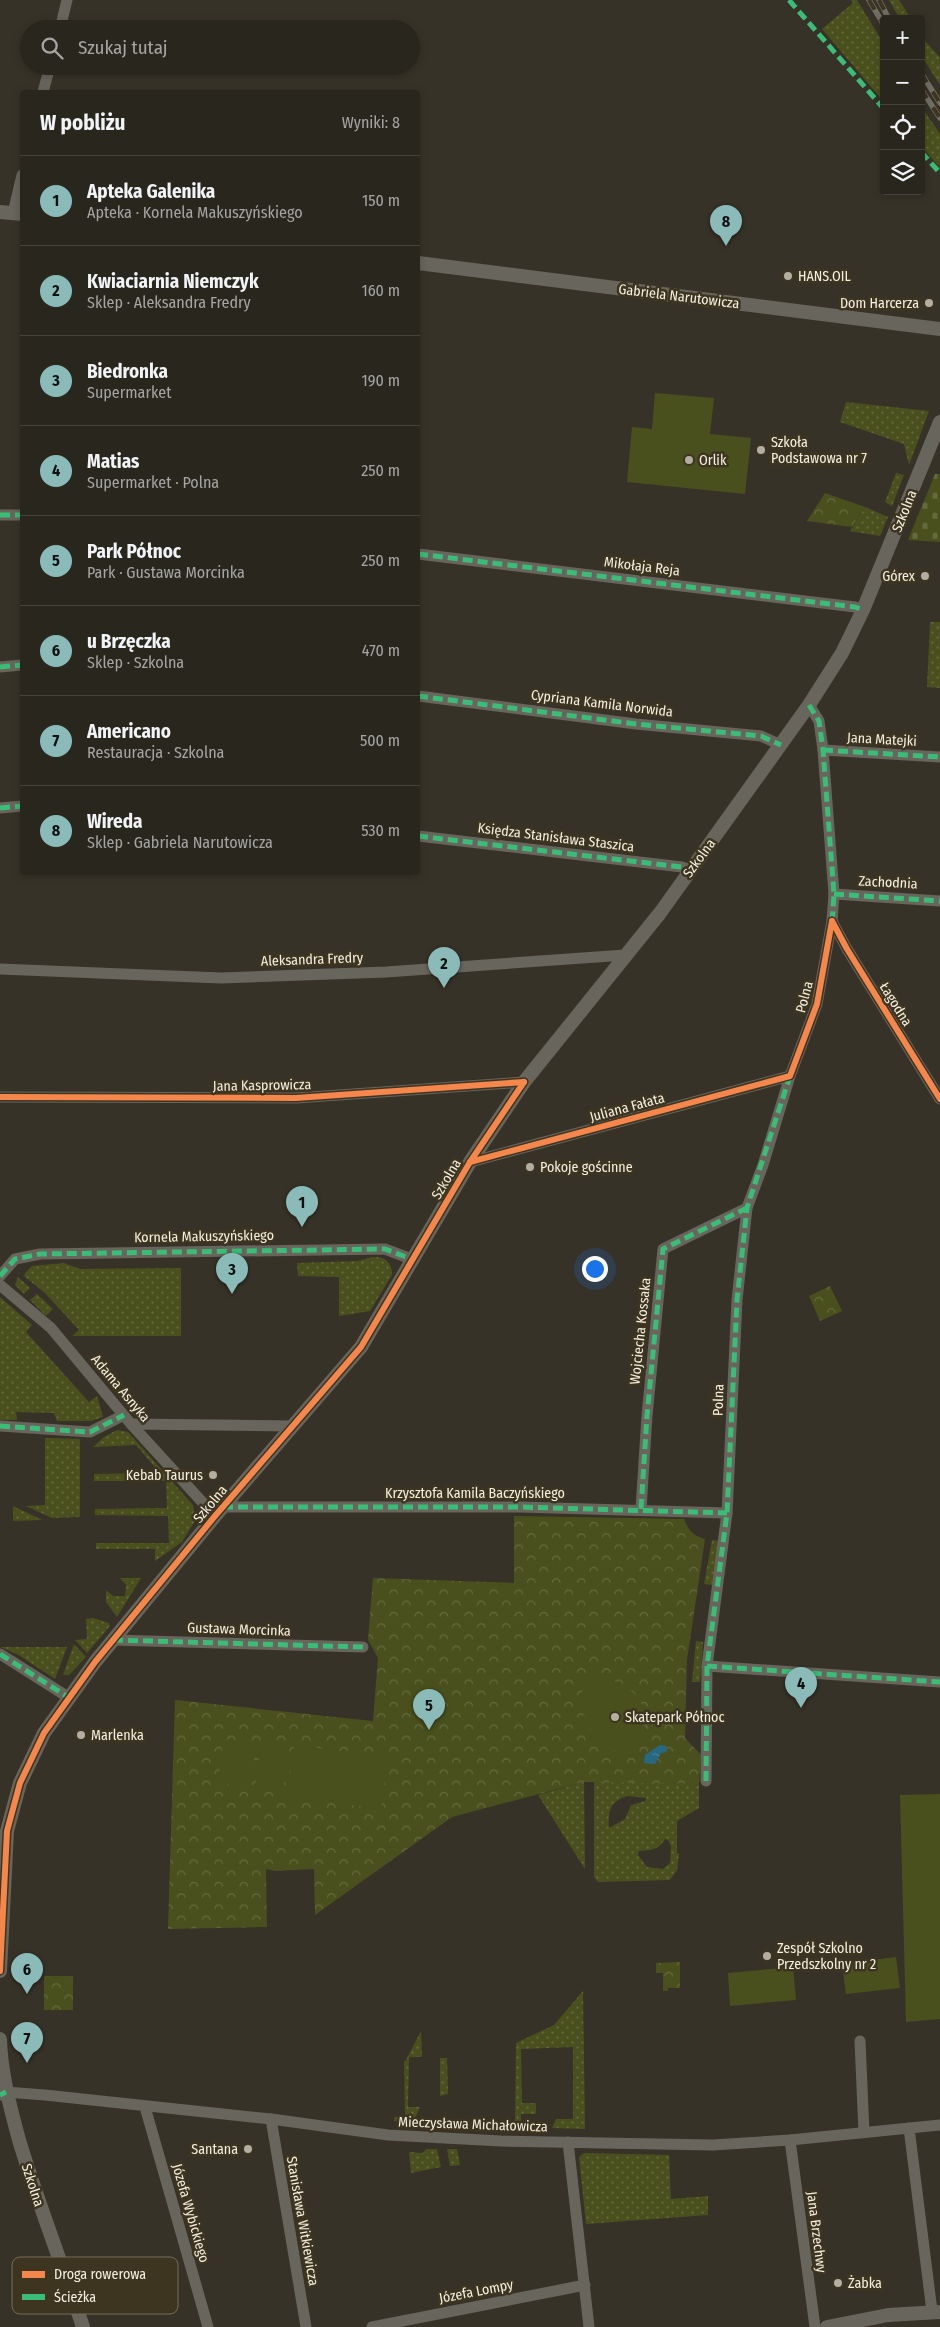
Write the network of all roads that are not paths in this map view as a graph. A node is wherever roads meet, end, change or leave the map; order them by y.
1 (67, 0) edge
2 (62, 20) edge
3 (48, 75) edge
4 (44, 90) edge
5 (20, 183) edge
6 (12, 213) edge
7 (420, 263) edge
8 (940, 329) edge
9 (940, 422) edge
10 (0, 515) edge
11 (20, 515) edge
12 (420, 554) edge
13 (863, 610) junction
14 (20, 665) edge
15 (0, 667) edge
16 (420, 696) edge
17 (809, 705) junction
18 (781, 745) junction
19 (823, 750) junction
20 (940, 757) edge
21 (20, 806) edge
22 (0, 808) edge
23 (420, 836) edge
24 (691, 870) junction
25 (834, 894) junction
26 (940, 900) edge
27 (832, 921) junction
28 (625, 955) junction
29 (0, 969) edge
30 (790, 1076) junction
31 (524, 1082) junction
32 (0, 1097) edge
33 (940, 1099) edge
34 (470, 1162) junction
35 (747, 1208) junction
36 (414, 1260) junction
37 (0, 1276) edge
38 (0, 1285) edge
39 (127, 1419) junction
40 (0, 1426) edge
41 (293, 1426) junction
42 (641, 1509) junction
43 (219, 1512) junction
44 (727, 1513) junction
45 (114, 1640) junction
46 (364, 1648) dead end
47 (0, 1654) edge
48 (707, 1666) junction
49 (940, 1682) edge
50 (68, 1697) junction
51 (706, 1781) dead end
52 (0, 1972) edge
53 (0, 2039) edge
54 (860, 2041) dead end
55 (3, 2093) edge
56 (145, 2107) junction
57 (271, 2119) junction
58 (940, 2125) edge
59 (908, 2128) junction
60 (864, 2132) junction
61 (790, 2140) junction
62 (568, 2142) junction
63 (58, 2257) edge
64 (585, 2285) junction
65 (936, 2312) edge
66 (78, 2314) edge
67 (83, 2327) edge
68 (208, 2327) edge
69 (306, 2327) edge
70 (372, 2327) edge
71 (589, 2327) edge
72 (815, 2327) edge
73 (827, 2327) edge

1 - 2 street
3 - 4 street
5 - 6 street
7 - 8 street, Gabriela Narutowicza
9 - 13 street, Szkolna
10 - 11 street
12 - 13 street, Mikołaja Reja
13 - 17 street, Szkolna
14 - 15 street
16 - 18 street, Cypriana Kamila Norwida
17 - 18 street, Szkolna
17 - 19 street, Polna
18 - 24 street, Szkolna
19 - 20 street, Jana Matejki
19 - 25 street, Polna
21 - 22 street
23 - 24 street, Księdza Stanisława Staszica
24 - 28 street, Szkolna
25 - 26 street, Zachodnia
25 - 27 street, Polna
27 - 30 street, Polna
27 - 33 street, Łagodna
28 - 29 street, Aleksandra Fredry
28 - 31 street, Szkolna
30 - 34 street, Juliana Fałata
30 - 35 street, Polna
31 - 32 street, Jana Kasprowicza
31 - 34 street, Szkolna
34 - 36 street, Szkolna
35 - 42 street, Wojciecha Kossaka
35 - 44 street, Polna
36 - 37 street, Kornela Makuszyńskiego
36 - 41 street, Szkolna
38 - 39 street, Adama Asnyka
39 - 40 street
39 - 41 street
39 - 43 street, Adama Asnyka
41 - 43 street, Szkolna
42 - 43 street, Krzysztofa Kamila Baczyńskiego
42 - 44 street, Krzysztofa Kamila Baczyńskiego
43 - 45 street, Szkolna
44 - 48 street, Polna
45 - 46 street, Gustawa Morcinka
45 - 50 street, Szkolna
47 - 50 street
48 - 49 street
48 - 51 street, Polna
50 - 52 street, Szkolna
53 - 55 street, Szkolna
54 - 60 street
55 - 56 street, Mieczysława Michałowicza
55 - 63 street, Szkolna
56 - 57 street, Mieczysława Michałowicza
56 - 68 street, Józefa Wybickiego
57 - 62 street, Mieczysława Michałowicza
57 - 69 street, Stanisława Witkiewicza
58 - 59 street, Mieczysława Michałowicza
59 - 60 street, Mieczysława Michałowicza
59 - 65 street
60 - 61 street, Mieczysława Michałowicza
61 - 62 street, Mieczysława Michałowicza
61 - 72 street, Jana Brzechwy
62 - 64 street
64 - 70 street, Józefa Lompy
64 - 71 street
65 - 73 street
66 - 67 street, Szkolna

